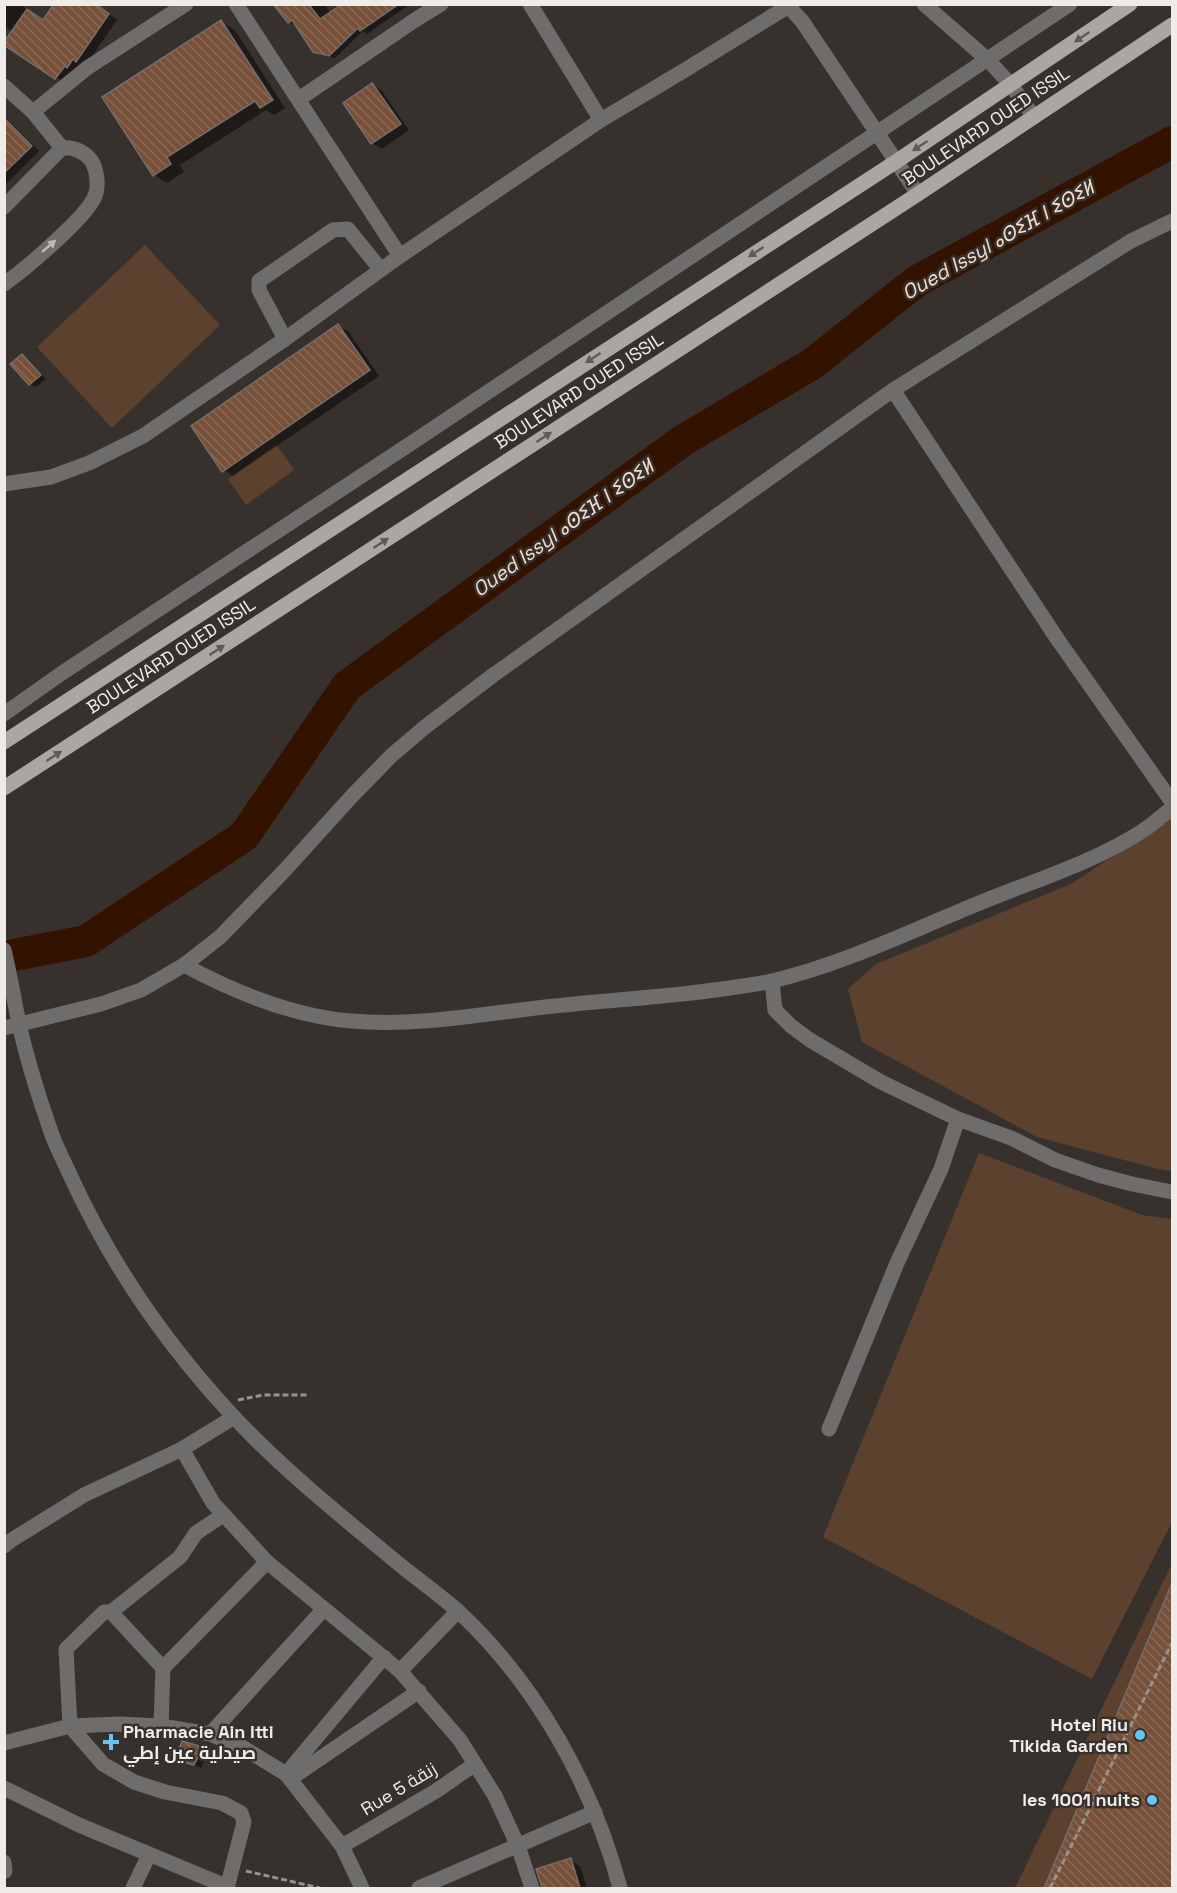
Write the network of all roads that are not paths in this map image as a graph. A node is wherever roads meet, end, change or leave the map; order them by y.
1 (186, 4) edge
2 (236, 4) edge
3 (441, 4) edge
4 (530, 4) edge
5 (924, 4) edge
6 (1070, 4) edge
7 (1130, 4) edge
8 (787, 6) edge
9 (1173, 25) edge
10 (988, 60) junction
11 (1011, 85) junction
12 (4, 86) edge
13 (299, 99) junction
14 (33, 112) junction
15 (1034, 117) junction
16 (601, 120) junction
17 (877, 134) junction
18 (62, 148) junction
19 (897, 161) junction
20 (918, 194) junction
21 (4, 207) edge
22 (1173, 221) edge
23 (400, 256) junction
24 (381, 270) junction
25 (4, 284) edge
26 (285, 339) junction
27 (893, 390) junction
28 (4, 484) edge
29 (4, 714) edge
30 (4, 742) edge
31 (4, 788) edge
32 (1173, 802) edge
33 (1173, 808) edge
34 (4, 950) edge
35 (184, 965) junction
36 (771, 981) junction
37 (12, 1026) edge
38 (958, 1119) junction
39 (1173, 1192) edge
40 (234, 1417) junction
41 (829, 1430) dead end
42 (182, 1449) junction
43 (223, 1515) junction
44 (4, 1546) edge
45 (267, 1563) junction
46 (323, 1610) junction
47 (458, 1611) junction
48 (111, 1612) junction
49 (384, 1657) junction
50 (163, 1668) junction
51 (400, 1671) junction
52 (419, 1691) junction
53 (70, 1726) junction
54 (161, 1726) junction
55 (210, 1734) junction
56 (4, 1743) edge
57 (475, 1764) junction
58 (288, 1776) junction
59 (4, 1788) edge
60 (595, 1812) junction
61 (342, 1846) junction
62 (518, 1846) junction
63 (149, 1856) junction
64 (4, 1862) edge
65 (5, 1871) edge
66 (133, 1888) edge
67 (227, 1888) edge
68 (362, 1888) edge
69 (419, 1888) edge
70 (532, 1888) edge
71 (620, 1888) edge

1 - 14 street
2 - 13 street
3 - 13 street
4 - 16 street
5 - 10 street
6 - 10 street
7 -> 11 main road, BOULEVARD OUED ISSIL
8 - 16 street
8 - 17 street
9 - 15 main road, BOULEVARD OUED ISSIL
10 - 11 street
10 - 17 street
11 - 15 street
11 -> 19 main road, BOULEVARD OUED ISSIL
12 - 14 street
13 - 23 street
14 - 18 street
15 - 20 main road, BOULEVARD OUED ISSIL
16 - 23 street
17 - 19 street
17 - 29 street
18 - 21 street
25 -> 18 street
19 - 20 street
19 -> 30 main road, BOULEVARD OUED ISSIL
31 -> 20 main road, BOULEVARD OUED ISSIL
22 - 27 street
23 - 24 street
24 - 26 street
24 - 26 street
26 - 28 street
27 - 32 street
27 - 35 street
33 - 36 street
34 - 37 street
35 - 36 street
35 - 37 street
36 - 38 street
37 - 40 street
38 - 39 street
38 - 41 street
40 - 42 street
40 - 47 street
42 - 43 street
42 - 44 street
43 - 45 street
43 - 48 street
45 - 46 street
45 - 50 street
46 - 49 street
46 - 55 street
47 - 51 street
47 - 60 street
48 - 50 street
48 - 53 street
49 - 51 street
49 - 58 street
50 - 54 street
51 - 52 street
52 - 57 street
52 - 58 street
53 - 54 street
53 - 56 street
53 - 67 street
54 - 55 street
55 - 58 street
57 - 61 street, Rue 5 زنقة
57 - 62 street
58 - 61 street
59 - 63 street
60 - 62 street
60 - 71 street
61 - 68 street
62 - 69 street
62 - 70 street
63 - 66 street
63 - 67 street
64 - 65 street

